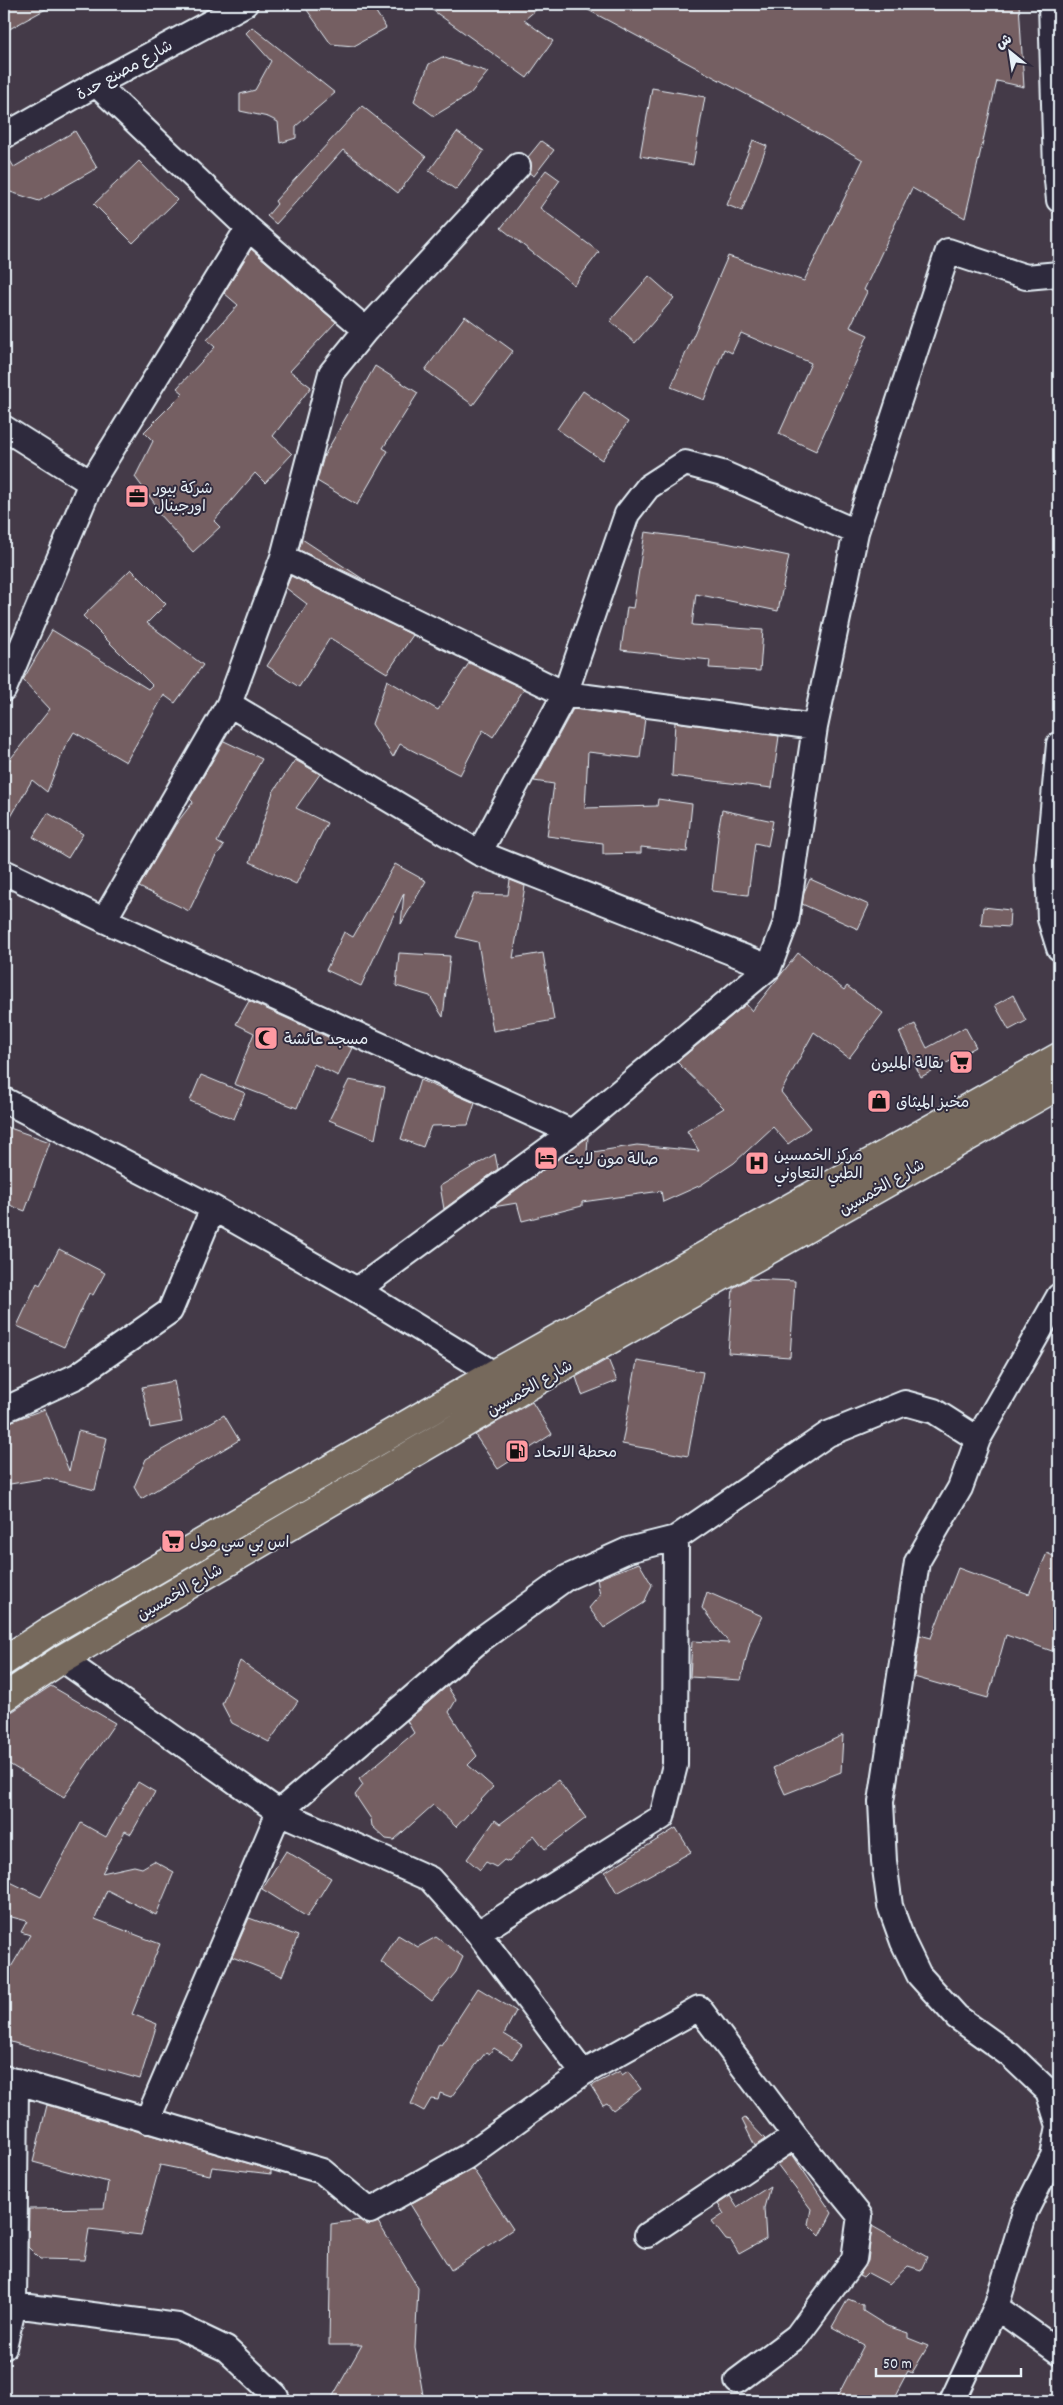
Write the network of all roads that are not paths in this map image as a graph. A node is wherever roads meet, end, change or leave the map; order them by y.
1 (245, 4) edge
2 (1051, 4) edge
3 (1056, 70) edge
4 (96, 84) junction
5 (4, 136) edge
6 (518, 166) dead end
7 (1059, 200) edge
8 (248, 228) junction
9 (1059, 274) edge
10 (366, 330) junction
11 (4, 428) edge
12 (91, 483) junction
13 (856, 532) junction
14 (283, 557) junction
15 (4, 688) edge
16 (565, 694) junction
17 (229, 704) junction
18 (815, 727) junction
19 (1059, 744) edge
20 (478, 853) junction
21 (4, 872) edge
22 (104, 920) junction
23 (1059, 948) edge
24 (769, 967) junction
25 (1059, 1057) edge
26 (1059, 1085) edge
27 (4, 1100) edge
28 (572, 1132) junction
29 (213, 1208) junction
30 (357, 1290) junction
31 (1059, 1296) edge
32 (494, 1374) junction
33 (4, 1410) edge
34 (416, 1420) junction
35 (978, 1439) junction
36 (430, 1444) junction
37 (676, 1538) junction
38 (62, 1659) junction
39 (4, 1661) edge
40 (4, 1698) edge
41 (279, 1812) junction
42 (478, 1933) junction
43 (583, 2073) junction
44 (10, 2079) edge
45 (147, 2121) junction
46 (1059, 2126) edge
47 (796, 2136) junction
48 (647, 2235) dead end
49 (9, 2304) edge
50 (996, 2307) junction
51 (4, 2348) edge
52 (1059, 2352) edge
53 (737, 2380) dead end
54 (278, 2401) edge
55 (952, 2401) edge

1 - 4 street, شارع مصنع حدة
2 - 3 street
3 - 7 street
4 - 5 street, شارع مصنع حدة
4 - 8 street
6 - 10 street
8 - 10 street
8 - 12 street
9 - 13 street
10 - 14 street
11 - 12 street
12 - 15 street
13 - 16 street
13 - 18 street
14 - 16 street
14 - 17 street
16 - 18 street
16 - 20 street
17 - 20 street
17 - 22 street
18 - 24 street
19 - 23 street
20 - 24 street
21 - 22 street
22 - 28 street
24 - 28 street
25 - 32 main road, شارع الخمسين
26 - 36 main road, شارع الخمسين
27 - 29 street
28 - 30 street
29 - 30 street
29 - 33 street
30 - 32 street
31 - 35 street
32 - 34 main road, شارع الخمسين
34 - 36 main road
34 - 39 main road, شارع الخمسين
35 - 37 street
35 - 46 street
36 - 38 main road, شارع الخمسين
37 - 41 street
37 - 42 street
38 - 40 main road, شارع الخمسين
38 - 41 street
41 - 42 street
41 - 45 street
42 - 43 street
43 - 45 street
43 - 47 street
44 - 45 street
44 - 49 street
46 - 50 street
47 - 48 street
47 - 53 street
49 - 51 street
49 - 54 street
50 - 52 street
50 - 55 street

